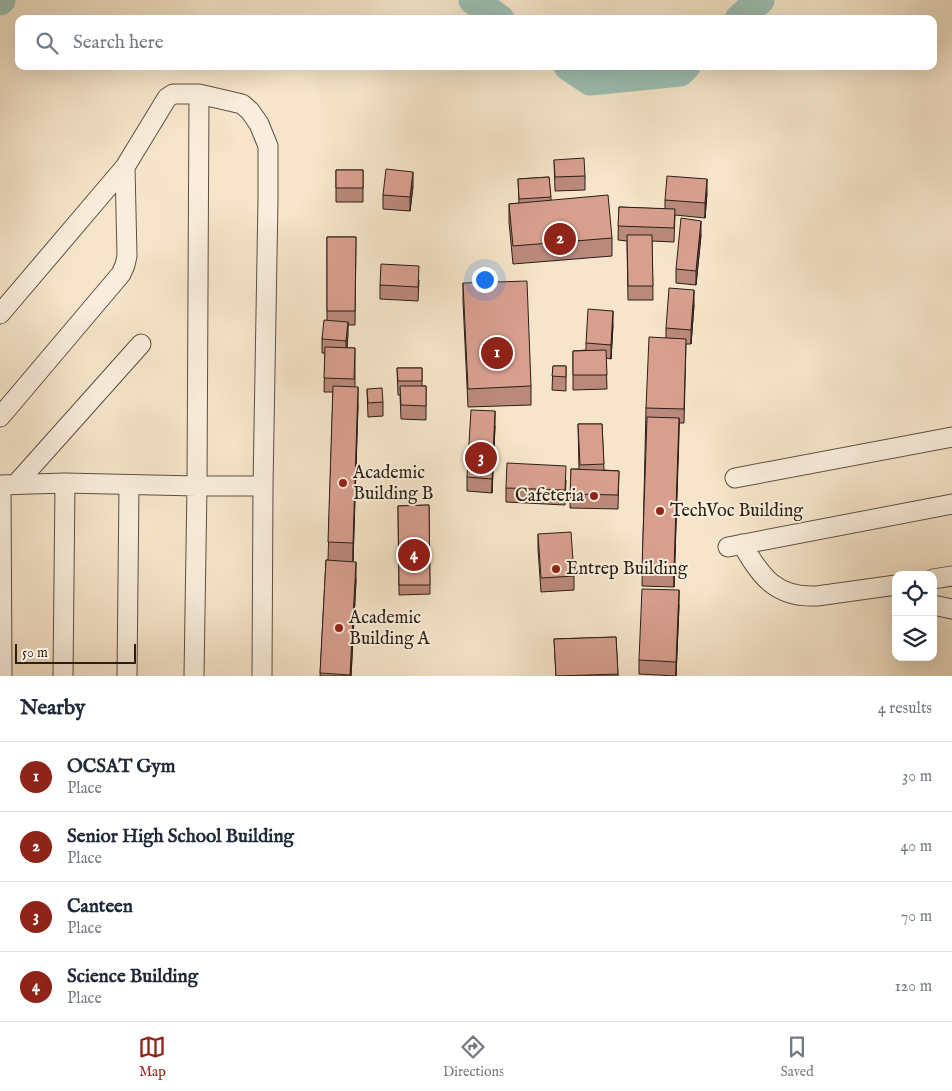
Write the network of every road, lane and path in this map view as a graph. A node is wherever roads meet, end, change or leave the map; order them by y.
1 (199, 94) junction
2 (125, 167) junction
3 (0, 314) edge
4 (141, 344) dead end
5 (0, 417) edge
6 (952, 437) edge
7 (734, 478) dead end
8 (65, 483) junction
9 (6, 485) edge
10 (129, 485) junction
11 (197, 486) junction
12 (263, 486) junction
13 (952, 504) edge
14 (952, 576) edge
15 (937, 578) edge
16 (887, 586) edge
17 (937, 606) edge
18 (952, 609) edge
19 (2, 676) edge
20 (63, 676) edge
21 (127, 676) edge
22 (194, 676) edge
23 (262, 676) edge

1 - 2 street
1 - 11 street
1 - 12 street
2 - 3 street
2 - 5 street
4 - 9 street
6 - 7 street
8 - 9 street
8 - 10 street
8 - 20 street
9 - 19 street
10 - 11 street
10 - 21 street
11 - 12 street
11 - 22 street
12 - 23 street
13 - 16 street
14 - 15 street
17 - 18 street

